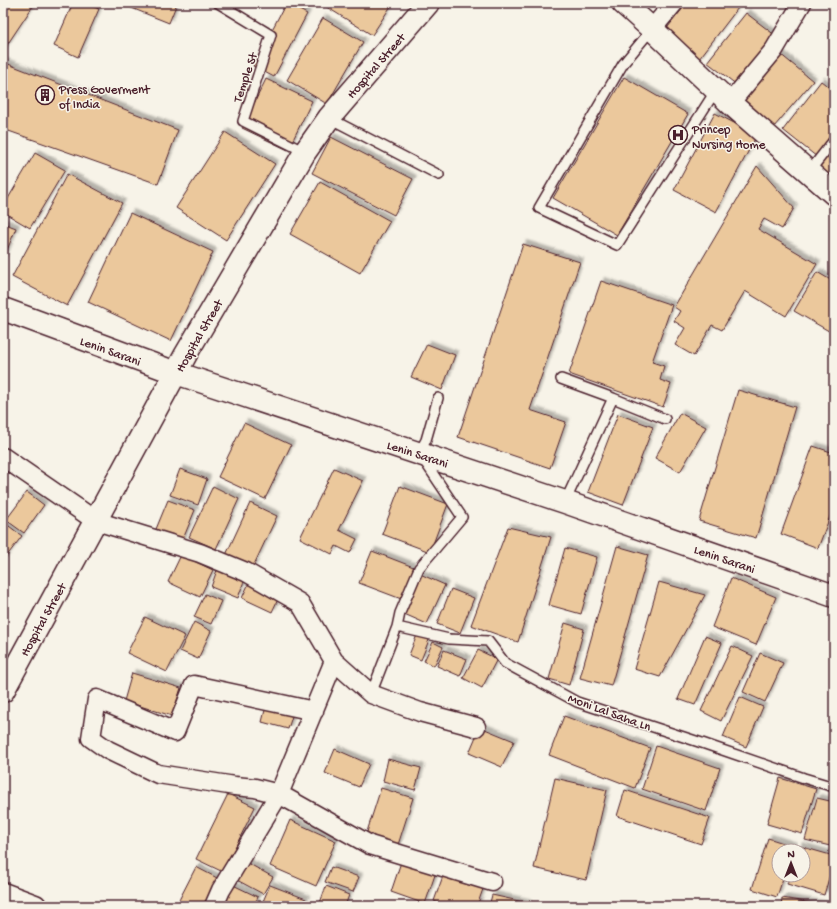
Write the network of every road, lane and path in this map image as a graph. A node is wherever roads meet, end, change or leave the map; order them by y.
1 (218, 3) edge
2 (428, 3) edge
3 (623, 3) edge
4 (674, 3) edge
5 (802, 3) edge
6 (652, 29) junction
7 (723, 96) junction
8 (329, 118) junction
9 (834, 140) edge
10 (304, 152) junction
11 (809, 172) junction
12 (439, 175) dead end
13 (834, 194) edge
14 (3, 309) edge
15 (176, 373) junction
16 (561, 380) dead end
17 (438, 398) dead end
18 (613, 398) junction
19 (665, 419) dead end
20 (419, 453) junction
21 (3, 457) edge
22 (564, 502) junction
23 (96, 520) junction
24 (834, 596) edge
25 (398, 627) junction
26 (334, 661) junction
27 (3, 691) edge
28 (371, 694) junction
29 (314, 711) junction
30 (476, 727) dead end
31 (834, 787) edge
32 (279, 794) junction
33 (492, 882) dead end
34 (3, 894) edge
35 (35, 906) edge
36 (214, 906) edge

1 - 10 lane, Temple St
2 - 8 main road, Hospital Street
3 - 6 main road
4 - 6 street
5 - 7 street
6 - 7 main road
6 - 7 lane
7 - 11 main road
8 - 10 main road, Hospital Street
8 - 12 lane
9 - 11 lane
10 - 15 main road, Hospital Street
11 - 13 main road
14 - 15 main road, Lenin Sarani
15 - 20 main road, Lenin Sarani
15 - 23 main road, Hospital Street
16 - 18 lane
17 - 20 lane
18 - 19 lane
18 - 22 lane
20 - 22 main road, Lenin Sarani
20 - 25 lane
21 - 23 street
22 - 24 main road, Lenin Sarani
23 - 26 street
23 - 27 main road, Hospital Street
25 - 28 lane
25 - 31 lane, Moni Lal Saha Ln
26 - 28 street
26 - 29 street
28 - 30 street
29 - 32 street
29 - 32 street
32 - 33 street
32 - 36 street
34 - 35 main road

